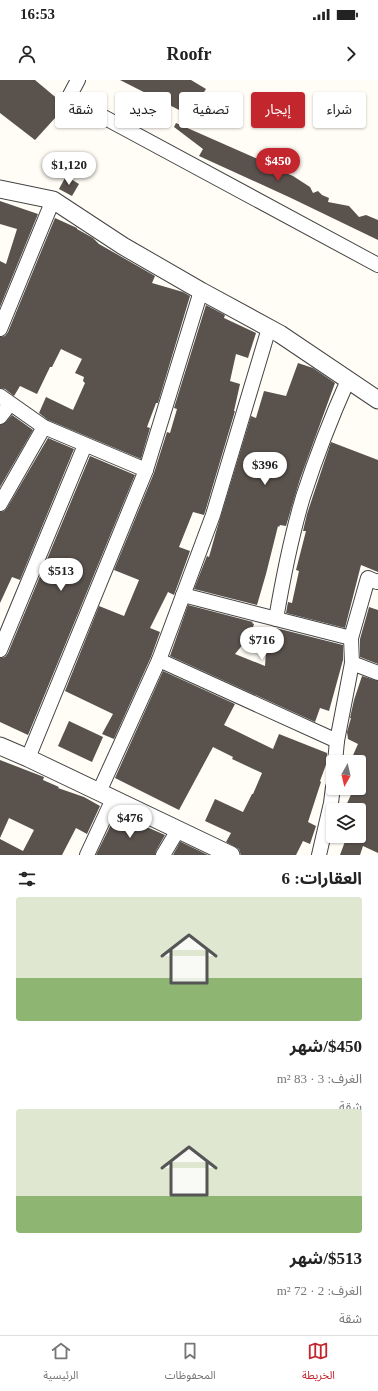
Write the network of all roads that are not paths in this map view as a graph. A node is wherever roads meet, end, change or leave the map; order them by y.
1 (78, 80) edge
2 (0, 189) edge
3 (53, 200) junction
4 (378, 265) edge
5 (201, 291) junction
6 (269, 328) junction
7 (0, 329) edge
8 (348, 380) junction
9 (5, 400) edge
10 (378, 400) edge
11 (0, 417) edge
12 (44, 427) junction
13 (85, 444) junction
14 (146, 470) junction
15 (0, 504) edge
16 (378, 581) edge
17 (183, 595) junction
18 (276, 619) junction
19 (351, 638) junction
20 (0, 650) edge
21 (159, 660) junction
22 (352, 663) junction
23 (378, 674) edge
24 (338, 741) junction
25 (0, 746) edge
26 (336, 755) edge
27 (28, 758) junction
28 (106, 795) junction
29 (332, 795) edge
30 (178, 830) junction
31 (87, 855) edge
32 (163, 855) edge
33 (231, 855) edge
34 (319, 855) edge

1 - 4 street
2 - 3 street
3 - 5 street
3 - 7 street
5 - 6 street
5 - 14 street
6 - 8 street
6 - 17 street
8 - 10 street
8 - 18 street
9 - 11 street
9 - 12 street
12 - 13 street
12 - 15 street
13 - 14 street
13 - 20 street
14 - 27 street
16 - 19 street
17 - 18 street
17 - 21 street
18 - 19 street
19 - 22 street
21 - 24 street
21 - 28 street
22 - 23 street
22 - 24 street
24 - 26 street
25 - 27 street
27 - 28 street
28 - 30 street
28 - 31 street
29 - 34 street
30 - 32 street
30 - 33 street

